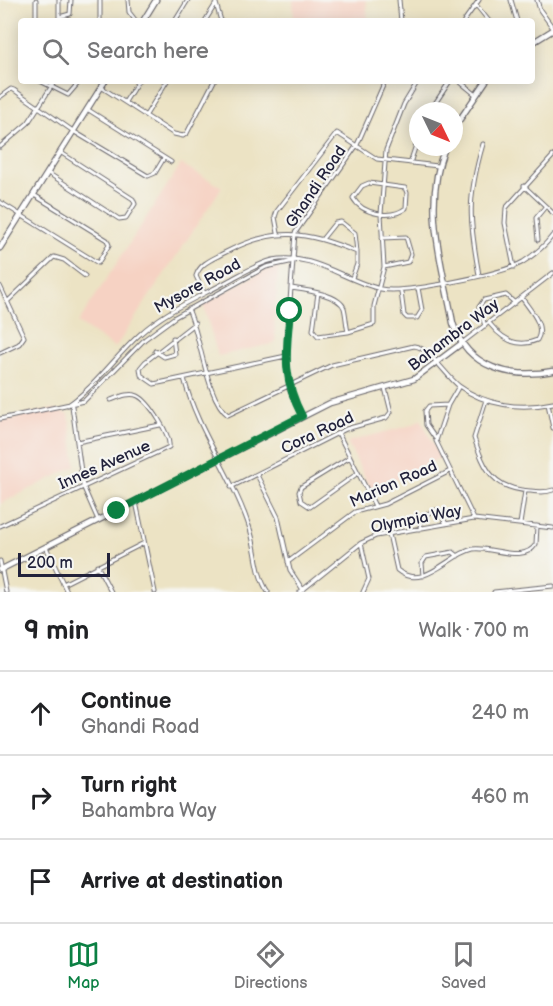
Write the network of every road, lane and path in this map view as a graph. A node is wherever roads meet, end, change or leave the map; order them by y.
1 (36, 0) edge
2 (59, 0) edge
3 (71, 0) edge
4 (100, 0) edge
5 (128, 0) edge
6 (156, 0) edge
7 (188, 0) edge
8 (399, 0) edge
9 (479, 0) edge
10 (511, 0) edge
11 (537, 0) edge
12 (216, 2) edge
13 (476, 5) junction
14 (36, 18) edge
15 (59, 18) edge
16 (61, 18) edge
17 (100, 18) edge
18 (134, 18) edge
19 (145, 18) edge
20 (177, 18) edge
21 (207, 18) edge
22 (219, 18) edge
23 (401, 18) edge
24 (466, 18) edge
25 (487, 18) edge
26 (516, 18) edge
27 (553, 29) edge
28 (535, 41) edge
29 (46, 84) edge
30 (53, 84) edge
31 (78, 84) edge
32 (103, 84) edge
33 (136, 84) edge
34 (165, 84) edge
35 (212, 84) edge
36 (385, 84) edge
37 (416, 84) edge
38 (448, 84) edge
39 (463, 84) edge
40 (484, 84) edge
41 (51, 87) junction
42 (101, 87) junction
43 (476, 94) junction
44 (0, 97) edge
45 (125, 102) junction
46 (436, 102) edge
47 (38, 108) junction
48 (87, 109) junction
49 (463, 114) edge
50 (146, 115) junction
51 (73, 131) junction
52 (483, 144) dead end
53 (357, 145) junction
54 (0, 147) edge
55 (60, 152) junction
56 (412, 156) edge
57 (442, 156) edge
58 (553, 156) edge
59 (164, 158) junction
60 (385, 160) junction
61 (171, 162) dead end
62 (410, 163) junction
63 (438, 166) junction
64 (48, 173) junction
65 (382, 184) junction
66 (524, 186) junction
67 (34, 195) junction
68 (0, 202) edge
69 (546, 206) junction
70 (381, 213) junction
71 (553, 213) edge
72 (20, 216) junction
73 (278, 233) junction
74 (294, 233) junction
75 (553, 235) edge
76 (323, 238) junction
77 (382, 238) junction
78 (538, 240) dead end
79 (0, 248) edge
80 (357, 252) junction
81 (294, 260) junction
82 (384, 267) junction
83 (513, 267) junction
84 (553, 273) edge
85 (479, 275) junction
86 (85, 276) dead end
87 (352, 278) junction
88 (445, 283) junction
89 (0, 286) edge
90 (291, 288) junction
91 (418, 288) junction
92 (379, 289) junction
93 (401, 292) junction
94 (204, 293) junction
95 (318, 293) junction
96 (522, 298) junction
97 (8, 301) junction
98 (515, 303) junction
99 (188, 309) junction
100 (195, 323) junction
101 (490, 323) junction
102 (485, 327) junction
103 (348, 332) junction
104 (173, 338) junction
105 (462, 343) junction
106 (155, 351) junction
107 (0, 352) edge
108 (286, 356) junction
109 (436, 363) junction
110 (553, 371) edge
111 (207, 372) junction
112 (184, 378) junction
113 (289, 385) junction
114 (459, 386) junction
115 (385, 388) junction
116 (111, 400) dead end
117 (486, 400) junction
118 (70, 404) junction
119 (551, 404) edge
120 (447, 405) junction
121 (302, 416) junction
122 (0, 419) edge
123 (160, 425) junction
124 (553, 428) edge
125 (338, 433) junction
126 (435, 438) junction
127 (77, 442) junction
128 (350, 457) junction
129 (218, 460) junction
130 (450, 471) junction
131 (358, 473) junction
132 (257, 475) junction
133 (83, 486) junction
134 (231, 487) junction
135 (553, 490) edge
136 (525, 491) junction
137 (136, 502) junction
138 (375, 507) junction
139 (474, 519) junction
140 (98, 520) junction
141 (446, 524) junction
142 (520, 524) junction
143 (0, 526) edge
144 (537, 526) junction
145 (553, 528) edge
146 (420, 529) junction
147 (389, 534) junction
148 (145, 543) junction
149 (361, 543) junction
150 (46, 547) junction
151 (458, 556) junction
152 (0, 561) edge
153 (288, 562) junction
154 (97, 565) junction
155 (1, 569) edge
156 (423, 576) junction
157 (63, 584) junction
158 (552, 586) edge
159 (301, 591) edge
160 (6, 592) edge
161 (67, 592) edge
162 (111, 592) edge
163 (155, 592) edge
164 (268, 592) edge
165 (363, 592) edge
166 (494, 592) edge
167 (552, 592) edge

1 - 14 street
2 - 15 street
3 - 16 street
4 - 17 street
5 - 18 street
6 - 19 street
7 - 20 street
8 - 23 street
9 - 13 street
10 - 26 street
11 - 27 street
12 - 21 street
12 - 22 street
13 - 24 street
13 - 25 street
27 - 28 street
29 - 41 street
30 - 41 street
31 - 41 street
32 - 42 street
33 - 45 street
34 - 50 street
35 - 50 street
36 - 53 street, Ghandi Road
37 - 60 street
38 - 46 street
39 - 43 street
40 - 43 street
41 - 47 street
42 - 45 street
42 - 48 street
43 - 49 street
44 - 47 street
45 - 50 street
47 - 51 street
47 - 54 street
48 - 51 street
48 - 59 street
51 - 55 street
51 - 59 street
52 - 85 street
53 - 60 street
53 - 73 street
53 - 74 street, Ghandi Road
55 - 64 street
55 - 64 street
56 - 62 street
57 - 63 street
58 - 66 street
59 - 61 street
60 - 62 street
60 - 65 street
62 - 63 street
63 - 88 street
64 - 67 street
65 - 70 street
65 - 70 street
65 - 70 street
66 - 69 street
66 - 83 street
67 - 72 street
67 - 72 street
68 - 72 street
69 - 71 street
69 - 78 street
70 - 77 street
72 - 79 street
73 - 74 street
73 - 94 street
74 - 76 street
74 - 81 street, Ghandi Road
75 - 83 street, Mysore Road
76 - 80 street
76 - 80 street
77 - 82 street
77 - 82 street
80 - 87 street
81 - 87 street, Mysore Road
81 - 90 street, Ghandi Road
81 - 94 street, Mysore Road
81 - 99 street, Mysore Road
82 - 92 street
83 - 85 street, Mysore Road
84 - 96 street, Bahambra Way
85 - 88 street, Mysore Road
86 - 97 street
87 - 92 street, Mysore Road
88 - 91 street, Mysore Road
88 - 105 street
89 - 97 street
90 - 95 street
90 - 108 street, Ghandi Road
91 - 93 street, Mysore Road
91 - 93 street
92 - 93 street, Mysore Road
92 - 103 street
94 - 118 street, Mysore Road
95 - 103 street
95 - 103 street
96 - 98 street, Bahambra Way
96 - 101 street
97 - 107 street
98 - 101 street, Bahambra Way
98 - 102 street
99 - 100 street
99 - 118 street, Mysore Road
100 - 104 street
100 - 111 street
101 - 102 street, Bahambra Way
102 - 105 street, Bahambra Way
104 - 106 street
104 - 106 street
105 - 109 street, Bahambra Way
105 - 110 street
106 - 112 street
108 - 111 street
108 - 113 street, Ghandi Road
109 - 113 street
109 - 114 street
109 - 115 street, Bahambra Way
111 - 112 street
111 - 113 street
112 - 129 street
113 - 121 street, Ghandi Road
114 - 117 street
114 - 120 street
115 - 121 street, Bahambra Way
115 - 125 street, Cora Road
116 - 123 street, Innes Avenue
117 - 119 street
117 - 136 street
118 - 122 street, Mysore Road
118 - 127 street
119 - 124 street
120 - 126 street
120 - 126 street
121 - 129 street, Bahambra Way
123 - 127 street
123 - 133 street, Innes Avenue
125 - 128 street
125 - 132 street, Cora Road
126 - 130 street
127 - 133 street
128 - 131 street
128 - 131 street
129 - 134 street
129 - 137 street, Bahambra Way
130 - 138 street, Marion Road
130 - 139 street
131 - 138 street
132 - 134 street, Cora Road
132 - 153 street
133 - 140 street
133 - 143 street, Innes Avenue
134 - 164 street
135 - 136 street
136 - 142 street
137 - 140 street, Bahambra Way
137 - 148 street
138 - 153 street, Marion Road
139 - 141 street, Olympia Way
139 - 142 street, Olympia Way
140 - 150 street, Bahambra Way
141 - 146 street, Olympia Way
141 - 146 street
142 - 144 street, Olympia Way
144 - 145 street, Olympia Way
144 - 151 street
146 - 147 street, Olympia Way
147 - 149 street, Olympia Way
147 - 156 street
148 - 154 street
148 - 163 street
149 - 159 street, Olympia Way
149 - 165 street
150 - 155 street, Bahambra Way
150 - 157 street
151 - 156 street
151 - 156 street
152 - 155 street
153 - 159 street
154 - 157 street
154 - 162 street
155 - 160 street
157 - 161 street
158 - 166 street
158 - 167 street

